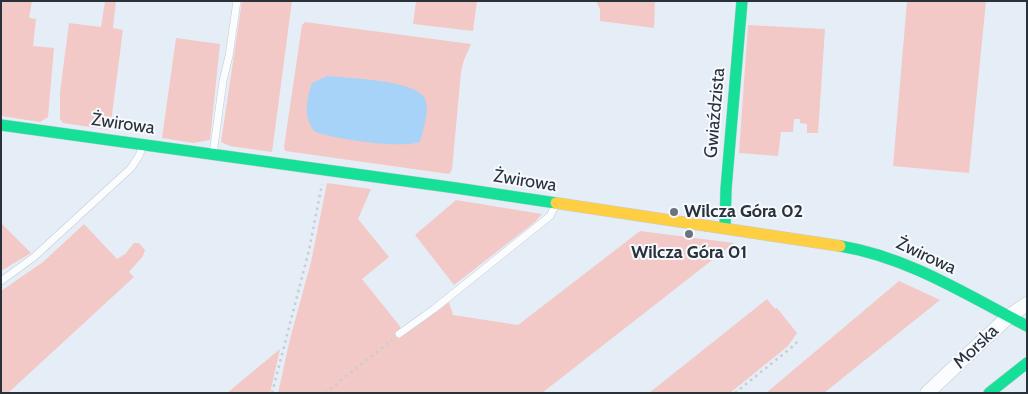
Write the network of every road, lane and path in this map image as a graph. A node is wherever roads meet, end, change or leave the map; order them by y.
1 (237, 1) edge
2 (742, 1) edge
3 (1, 125) edge
4 (143, 144) junction
5 (213, 155) junction
6 (324, 170) junction
7 (556, 204) junction
8 (725, 228) junction
9 (1, 281) edge
10 (1027, 304) edge
11 (1008, 317) junction
12 (1027, 326) edge
13 (399, 334) joint
14 (799, 340) dead end
15 (1027, 363) edge
16 (272, 393) edge
17 (324, 393) edge
18 (736, 393) edge
19 (926, 393) edge
20 (989, 393) edge

1 - 5 lane
2 - 8 main road, Gwiaździsta
3 - 4 main road, Żwirowa
4 - 5 main road, Żwirowa
4 - 9 lane
5 - 6 main road, Żwirowa
6 - 7 main road, Żwirowa
6 - 16 path
7 - 8 main road, Żwirowa
7 - 13 lane
8 - 11 main road, Żwirowa
10 - 11 street, Morska
11 - 12 main road, Żwirowa
11 - 19 street, Morska
13 - 17 path
14 - 18 path
15 - 20 main road

